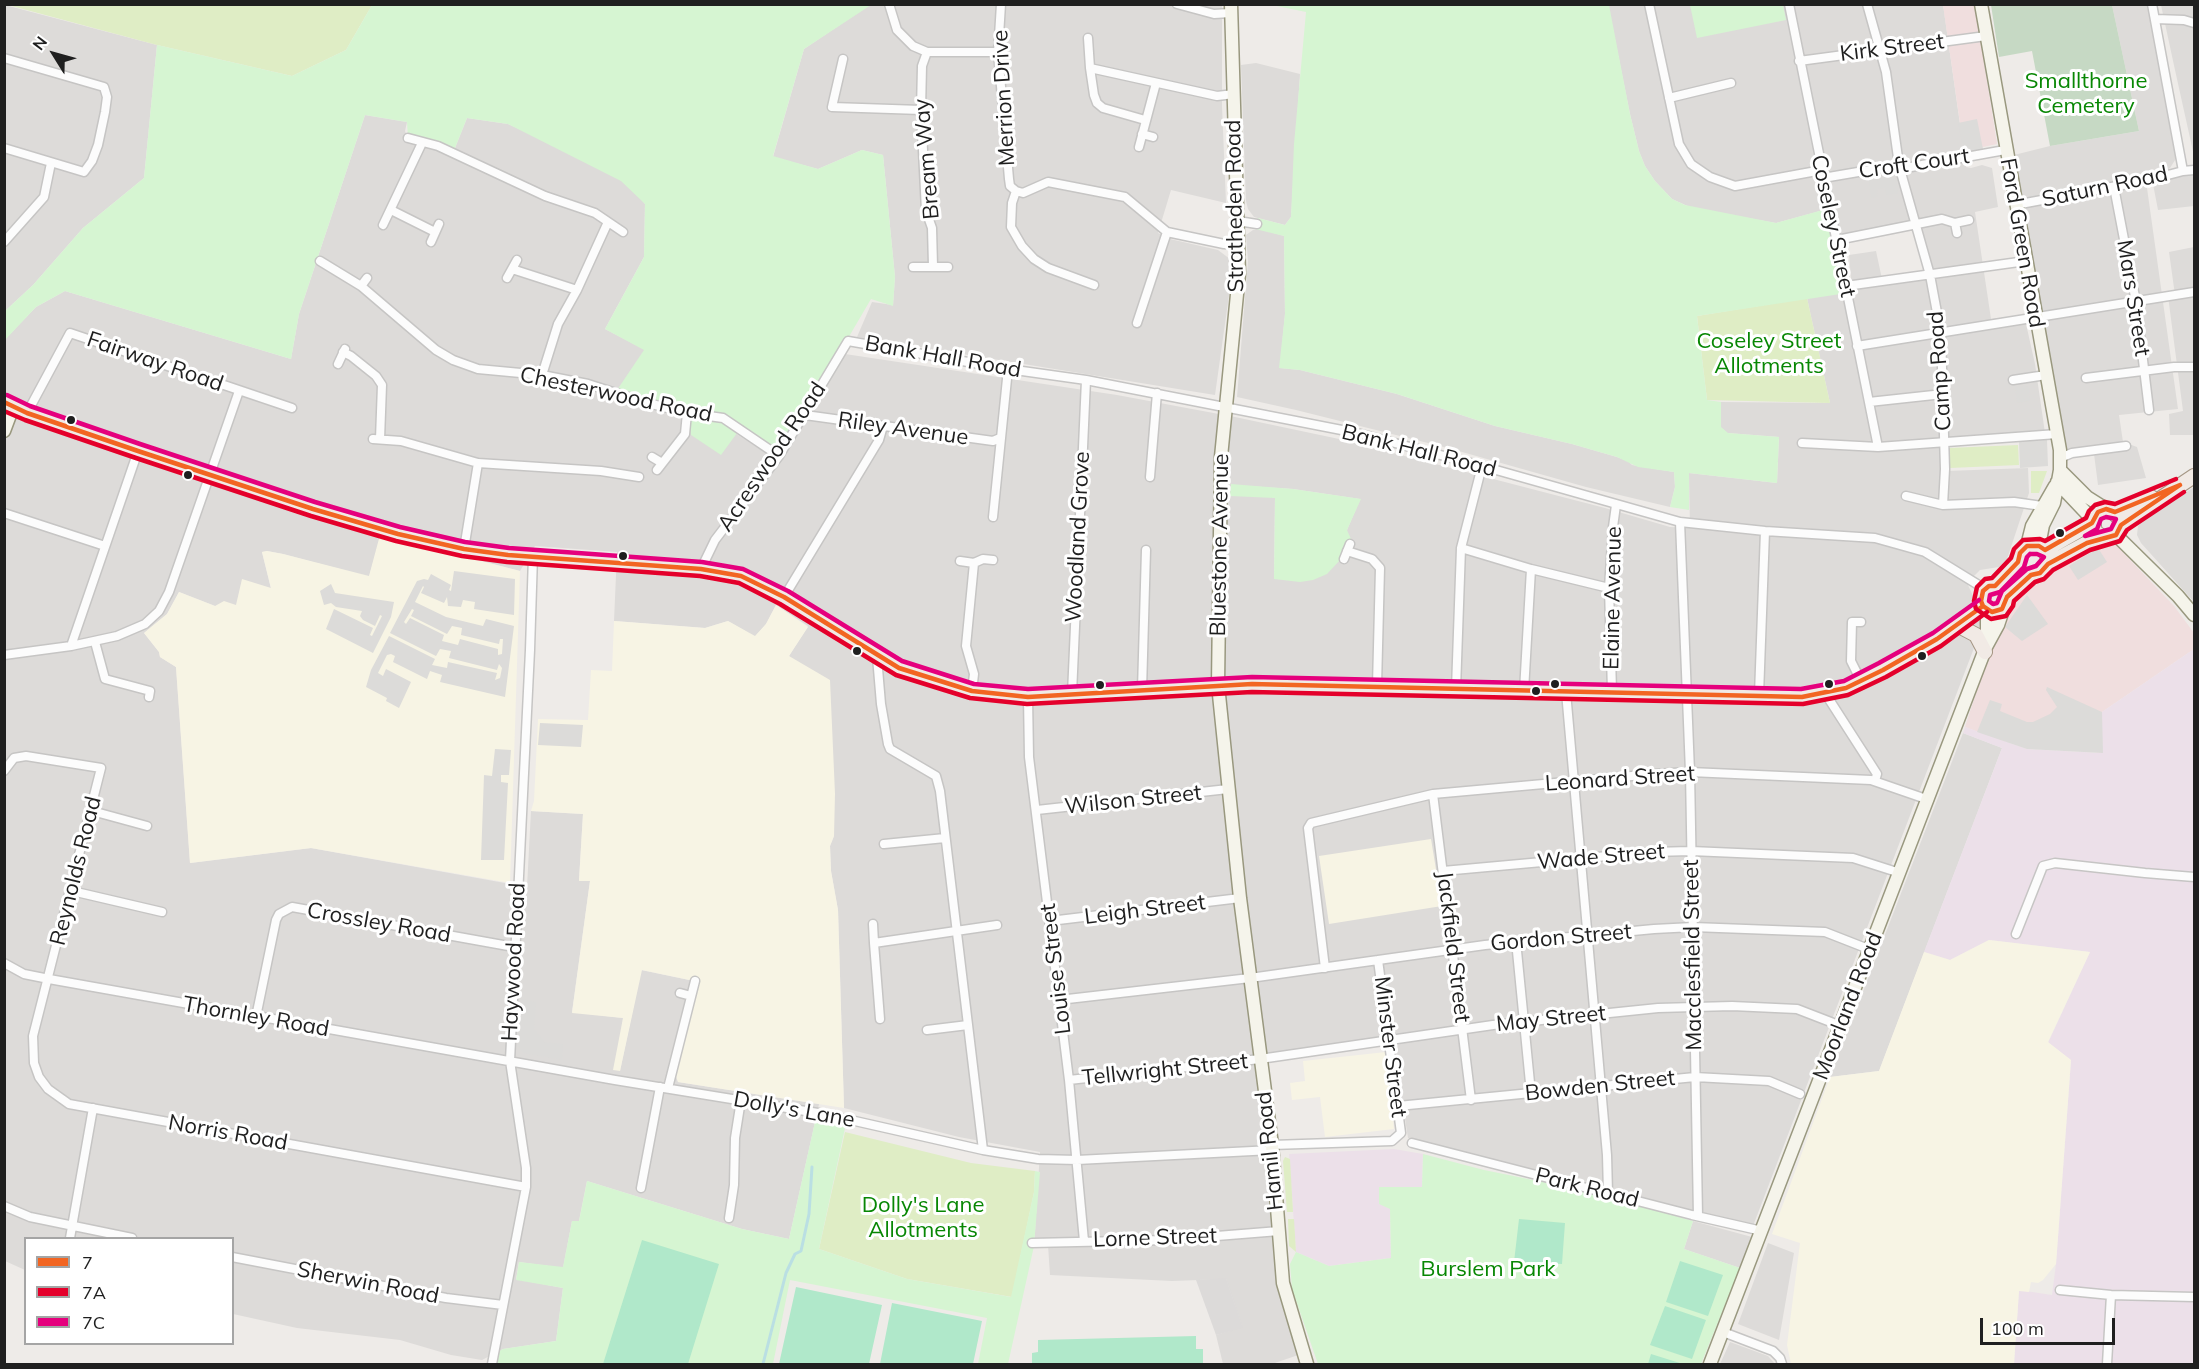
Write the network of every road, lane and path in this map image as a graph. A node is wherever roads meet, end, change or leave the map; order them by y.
1 (1001, 4) edge
2 (1177, 4) edge
3 (1649, 4) edge
4 (1789, 4) edge
5 (1867, 4) edge
6 (1981, 4) edge
7 (2152, 4) edge
8 (892, 5) edge
9 (1231, 9) edge
10 (2156, 19) junction
11 (2194, 23) edge
12 (1986, 36) junction
13 (1088, 38) dead end
14 (1881, 49) junction
15 (927, 52) junction
16 (998, 52) junction
17 (4, 58) edge
18 (843, 59) dead end
19 (1799, 61) junction
20 (1090, 68) junction
21 (1156, 83) junction
22 (1731, 83) dead end
23 (1234, 94) junction
24 (1669, 98) junction
25 (921, 110) junction
26 (1145, 120) junction
27 (1142, 134) junction
28 (1153, 137) dead end
29 (408, 138) dead end
30 (422, 142) junction
31 (1139, 147) dead end
32 (4, 148) edge
33 (2005, 150) junction
34 (51, 163) junction
35 (1899, 167) junction
36 (2194, 170) edge
37 (2183, 171) junction
38 (1822, 174) junction
39 (2114, 187) junction
40 (1016, 191) junction
41 (2015, 205) junction
42 (391, 210) junction
43 (1968, 220) dead end
44 (1238, 221) junction
45 (608, 222) junction
46 (1257, 224) dead end
47 (1916, 224) junction
48 (383, 225) dead end
49 (623, 232) dead end
50 (1167, 232) junction
51 (1837, 240) junction
52 (4, 242) edge
53 (431, 242) dead end
54 (1239, 245) junction
55 (517, 260) dead end
56 (320, 261) dead end
57 (2026, 261) junction
58 (933, 266) junction
59 (913, 267) dead end
60 (948, 267) dead end
61 (512, 269) junction
62 (1930, 275) junction
63 (367, 278) dead end
64 (507, 278) dead end
65 (1094, 285) dead end
66 (361, 286) junction
67 (1846, 286) junction
68 (578, 290) junction
69 (2194, 292) edge
70 (2136, 302) junction
71 (2036, 317) junction
72 (1137, 323) dead end
73 (1941, 334) junction
74 (845, 346) joint
75 (1857, 346) junction
76 (338, 364) dead end
77 (2194, 367) edge
78 (1008, 369) junction
79 (2145, 370) junction
80 (542, 375) junction
81 (2046, 375) junction
82 (2086, 378) dead end
83 (1086, 380) junction
84 (2018, 382) dead end
85 (239, 391) junction
86 (1157, 393) junction
87 (1943, 394) junction
88 (1869, 402) junction
89 (9, 404) edge
90 (1226, 406) junction
91 (291, 408) dead end
92 (2149, 410) dead end
93 (687, 412) junction
94 (27, 413) junction
95 (805, 415) junction
96 (883, 426) junction
97 (4, 431) edge
98 (2057, 434) junction
99 (1000, 438) junction
100 (1945, 443) junction
101 (1802, 444) dead end
102 (2126, 446) dead end
103 (1878, 447) junction
104 (138, 450) junction
105 (779, 456) junction
106 (652, 457) dead end
107 (478, 463) junction
108 (1482, 466) junction
109 (2059, 470) junction
110 (210, 474) junction
111 (2194, 476) edge
112 (639, 477) dead end
113 (1150, 477) dead end
114 (1906, 496) dead end
115 (1616, 505) junction
116 (1943, 505) junction
117 (2042, 506) junction
118 (4, 513) edge
119 (993, 516) dead end
120 (1680, 522) junction
121 (2092, 522) junction
122 (2112, 524) junction
123 (1765, 531) junction
124 (105, 546) junction
125 (1461, 548) junction
126 (464, 549) junction
127 (1146, 550) dead end
128 (1347, 551) dead end
129 (2040, 552) junction
130 (533, 556) junction
131 (993, 560) dead end
132 (960, 561) dead end
133 (2018, 562) junction
134 (974, 563) junction
135 (701, 569) junction
136 (1531, 569) junction
137 (2031, 575) junction
138 (1990, 587) junction
139 (1609, 588) junction
140 (784, 597) junction
141 (2005, 602) junction
142 (1985, 608) junction
143 (2194, 615) edge
144 (1862, 622) dead end
145 (1957, 625) junction
146 (95, 642) junction
147 (71, 646) junction
148 (1985, 650) junction
149 (4, 655) edge
150 (877, 657) junction
151 (1861, 681) junction
152 (1218, 685) junction
153 (1377, 686) junction
154 (1456, 689) junction
155 (1142, 690) junction
156 (972, 691) junction
157 (1524, 691) junction
158 (1612, 691) junction
159 (1566, 692) junction
160 (1686, 693) junction
161 (1826, 693) junction
162 (1071, 694) junction
163 (1759, 694) junction
164 (149, 697) dead end
165 (1028, 697) junction
166 (4, 771) edge
167 (1689, 772) junction
168 (1575, 781) junction
169 (1875, 781) junction
170 (1228, 789) junction
171 (1433, 794) junction
172 (1929, 800) junction
173 (1037, 810) junction
174 (92, 811) junction
175 (147, 826) dead end
176 (945, 838) junction
177 (884, 844) dead end
178 (1691, 851) junction
179 (1580, 857) junction
180 (1443, 871) junction
181 (1900, 873) junction
182 (2194, 877) edge
183 (72, 891) junction
184 (1240, 898) junction
185 (162, 912) dead end
186 (1050, 921) junction
187 (873, 924) dead end
188 (998, 925) dead end
189 (1693, 927) junction
190 (958, 932) junction
191 (2016, 934) dead end
192 (1587, 935) junction
193 (1516, 941) junction
194 (874, 943) junction
195 (514, 947) junction
196 (1453, 949) junction
197 (1871, 950) junction
198 (1378, 960) junction
199 (4, 963) edge
200 (1325, 968) junction
201 (1251, 978) junction
202 (49, 979) junction
203 (695, 981) dead end
204 (680, 993) dead end
205 (692, 996) junction
206 (1059, 1000) junction
207 (1694, 1006) junction
208 (1594, 1014) junction
209 (256, 1017) junction
210 (1523, 1021) junction
211 (881, 1022) dead end
212 (968, 1025) junction
213 (1841, 1026) junction
214 (1464, 1029) junction
215 (927, 1030) dead end
216 (1389, 1039) junction
217 (1260, 1059) junction
218 (510, 1061) junction
219 (1695, 1077) junction
220 (1070, 1080) junction
221 (1600, 1086) junction
222 (664, 1087) junction
223 (1531, 1093) junction
224 (1800, 1094) dead end
225 (741, 1100) junction
226 (1471, 1100) junction
227 (1398, 1106) junction
228 (93, 1108) junction
229 (1412, 1143) dead end
230 (1272, 1147) junction
231 (983, 1150) junction
232 (1077, 1160) junction
233 (526, 1186) junction
234 (641, 1188) dead end
235 (1608, 1192) junction
236 (4, 1206) edge
237 (1698, 1216) junction
238 (729, 1218) dead end
239 (72, 1227) junction
240 (1279, 1231) junction
241 (1762, 1231) junction
242 (70, 1237) edge
243 (122, 1237) edge
244 (1084, 1241) junction
245 (1032, 1243) dead end
246 (234, 1257) edge
247 (2060, 1290) dead end
248 (2111, 1295) junction
249 (2194, 1297) edge
250 (503, 1305) junction
251 (1723, 1332) junction
252 (492, 1365) edge
253 (1307, 1365) edge
254 (1710, 1365) edge
255 (1782, 1365) edge
256 (2107, 1365) edge

1 - 16 street, Merrion Drive
2 - 9 street
3 - 24 street, Croft Court
4 - 19 street, Coseley Street
5 - 14 street, Camp Road
6 - 12 main road, Ford Green Road
7 - 10 street
8 - 15 street
9 - 23 main road, Stratheden Road
10 - 11 street
10 - 37 street
12 - 14 street, Kirk Street
12 - 33 main road, Ford Green Road
13 - 20 street
14 - 19 street, Kirk Street
14 - 35 street, Camp Road
15 - 16 street
15 - 25 street, Bream Way
16 - 40 street, Merrion Drive
17 - 34 street
18 - 25 street
19 - 38 street, Coseley Street
20 - 21 street
20 - 26 street
21 - 23 street
21 - 26 street
22 - 24 street
23 - 44 main road, Stratheden Road
24 - 38 street, Croft Court
25 - 58 street, Bream Way
26 - 27 street
27 - 28 street
27 - 31 street
29 - 30 street
30 - 42 street
30 - 45 street
32 - 34 street
33 - 35 street, Croft Court
33 - 41 main road, Ford Green Road
34 - 52 street
35 - 38 street, Croft Court
35 - 47 street, Camp Road
36 - 37 street, Saturn Road
37 - 39 street, Saturn Road
38 - 51 street, Coseley Street
39 - 41 street, Saturn Road
39 - 70 street, Mars Street
40 - 50 street
40 - 65 street, Merrion Drive
41 - 57 main road, Ford Green Road
42 - 48 street
42 - 53 street
43 - 47 street
44 - 46 street
44 - 54 main road, Stratheden Road
45 - 49 street
45 - 68 street
47 - 51 street
47 - 62 street, Camp Road
50 - 54 street
50 - 72 street
51 - 67 street, Coseley Street
54 - 90 main road, Stratheden Road
55 - 61 street
56 - 66 street, Chesterwood Road
57 - 62 street
57 - 71 main road, Ford Green Road
58 - 59 street
58 - 60 street
61 - 64 street
61 - 68 street
62 - 67 street
62 - 73 street, Camp Road
63 - 66 street
66 - 80 street, Chesterwood Road
67 - 75 street, Coseley Street
68 - 80 street
69 - 70 street
70 - 71 street
70 - 79 street, Mars Street
71 - 73 street
71 - 81 main road, Ford Green Road
73 - 75 street
73 - 87 street, Camp Road
74 - 78 street, Bank Hall Road
74 - 95 street, Acreswood Road
75 - 88 street, Coseley Street
76 - 107 street
77 - 79 street
78 - 83 street, Bank Hall Road
78 - 99 street
79 - 82 street
79 - 92 street, Mars Street
80 - 93 street, Chesterwood Road
81 - 84 street
81 - 98 main road, Ford Green Road
83 - 86 street, Bank Hall Road
83 - 162 street, Woodland Grove
85 - 91 street, Fairway Road
85 - 94 street, Fairway Road
85 - 110 street
86 - 90 street, Bank Hall Road
86 - 113 street
87 - 88 street
87 - 100 street, Camp Road
88 - 103 street, Coseley Street
89 - 94 main road
89 - 97 main road
90 - 108 street, Bank Hall Road
90 - 152 main road, Bluestone Avenue
93 - 105 street, Chesterwood Road
93 - 106 street
94 - 104 main road
95 - 96 street, Riley Avenue
95 - 105 street, Acreswood Road
96 - 99 street, Riley Avenue
96 - 140 street
98 - 100 street
98 - 109 main road, Ford Green Road
99 - 119 street
100 - 103 street
100 - 116 street, Camp Road
101 - 103 street
102 - 109 street
104 - 110 main road
104 - 124 street
105 - 135 street, Acreswood Road
107 - 112 street
107 - 126 street
108 - 115 street, Bank Hall Road
108 - 125 street
109 - 117 main road
109 - 121 main road
109 - 122 main road
109 - 129 main road
110 - 126 main road
110 - 146 street
111 - 122 main road
114 - 116 street
115 - 120 street, Bank Hall Road
115 - 139 street, Elaine Avenue
116 - 117 street
117 - 129 main road
118 - 124 street
120 - 123 street, Bank Hall Road
120 - 160 street, Macclesfield Street
121 - 122 main road
121 - 122 main road
121 - 129 main road
122 - 129 main road
122 - 143 main road
123 - 138 street, Bank Hall Road
123 - 163 street
124 - 147 street
125 - 136 street
125 - 154 street
126 - 130 main road
127 - 155 street
128 - 153 street
129 - 133 main road
129 - 137 main road
130 - 135 main road
130 - 195 street, Haywood Road
131 - 134 street
132 - 134 street
133 - 137 main road
133 - 138 main road
134 - 156 street
135 - 140 main road
136 - 139 street
136 - 157 street
137 - 141 main road
138 - 141 main road
138 - 142 main road
139 - 158 street, Elaine Avenue
140 - 150 main road
141 - 142 main road
141 - 148 main road, Moorland Road
142 - 145 main road
142 - 148 main road, Moorland Road
144 - 151 street
145 - 148 main road
145 - 151 main road
146 - 147 street
146 - 164 street
147 - 149 street
148 - 172 main road, Moorland Road
150 - 156 main road
150 - 176 street
151 - 161 main road
152 - 153 main road
152 - 155 main road
152 - 170 main road, Hamil Road
153 - 154 main road
154 - 157 main road
155 - 162 main road
156 - 165 main road
157 - 159 main road
158 - 159 main road
158 - 160 main road
159 - 168 street
160 - 163 main road
160 - 167 street, Macclesfield Street
161 - 163 main road
161 - 169 street
162 - 165 main road
165 - 173 street, Louise Street
166 - 174 street, Reynolds Road
167 - 168 street, Leonard Street
167 - 169 street, Leonard Street
167 - 178 street, Macclesfield Street
168 - 171 street, Leonard Street
168 - 179 street
169 - 172 street, Leonard Street
170 - 173 street, Wilson Street
170 - 184 main road, Hamil Road
171 - 180 street, Jackfield Street
171 - 200 street, Leonard Street
172 - 181 main road, Moorland Road
173 - 186 street, Louise Street
174 - 175 street
174 - 183 street, Reynolds Road
176 - 177 street
176 - 190 street
178 - 179 street, Wade Street
178 - 181 street, Wade Street
178 - 189 street, Macclesfield Street
179 - 180 street, Wade Street
179 - 192 street
180 - 196 street, Jackfield Street
181 - 197 main road, Moorland Road
182 - 191 street
183 - 185 street
183 - 202 street, Reynolds Road
184 - 186 street, Leigh Street
184 - 201 main road, Hamil Road
186 - 206 street, Louise Street
187 - 194 street
188 - 190 street
189 - 192 street, Gordon Street
189 - 197 street, Gordon Street
189 - 207 street, Macclesfield Street
190 - 194 street
190 - 212 street
192 - 193 street, Gordon Street
192 - 208 street
193 - 196 street, Gordon Street
193 - 210 street
194 - 211 street
195 - 209 street, Crossley Road
195 - 218 street, Haywood Road
196 - 198 street, Gordon Street
196 - 214 street, Jackfield Street
197 - 213 main road, Moorland Road
198 - 200 street, Gordon Street
198 - 216 street, Minster Street
199 - 202 street, Thornley Road
200 - 201 street, Gordon Street
201 - 206 street, Gordon Street
201 - 217 main road, Hamil Road
202 - 209 street, Thornley Road
202 - 228 street, Norris Road
203 - 205 street
204 - 205 street
205 - 222 street
206 - 220 street, Louise Street
207 - 208 street, May Street
207 - 213 street, May Street
207 - 219 street, Macclesfield Street
208 - 210 street, May Street
208 - 221 street
209 - 218 street, Thornley Road
210 - 214 street, May Street
210 - 223 street
212 - 215 street
212 - 231 street
213 - 241 main road, Moorland Road
214 - 216 street, May Street
214 - 226 street, Jackfield Street
216 - 217 street, May Street
216 - 227 street, Minster Street
217 - 220 street, Tellwright Street
217 - 230 main road, Hamil Road
218 - 222 street, Dolly's Lane
218 - 233 street, Haywood Road
219 - 221 street, Bowden Street
219 - 224 street, Bowden Street
219 - 237 street, Macclesfield Street
220 - 232 street, Louise Street
221 - 223 street, Bowden Street
221 - 235 street
222 - 225 street, Dolly's Lane
222 - 234 street
223 - 226 street, Bowden Street
225 - 231 street, Dolly's Lane
225 - 238 street
226 - 227 street, Bowden Street
227 - 230 street, Minster Street
228 - 233 street, Norris Road
228 - 239 street
229 - 235 street, Park Road
230 - 232 street, Dolly's Lane
230 - 240 main road, Hamil Road
231 - 232 street, Dolly's Lane
232 - 244 street, Louise Street
233 - 250 street, Haywood Road
235 - 237 street, Park Road
236 - 239 street
237 - 241 street, Park Road
239 - 242 street
239 - 243 street
240 - 244 street, Lorne Street
240 - 253 main road, Hamil Road
241 - 251 main road, Moorland Road
244 - 245 street, Lorne Street
246 - 250 street, Sherwin Road
247 - 248 street
248 - 249 street
248 - 256 street
250 - 252 street, Haywood Road
251 - 254 main road, Moorland Road
251 - 255 street

